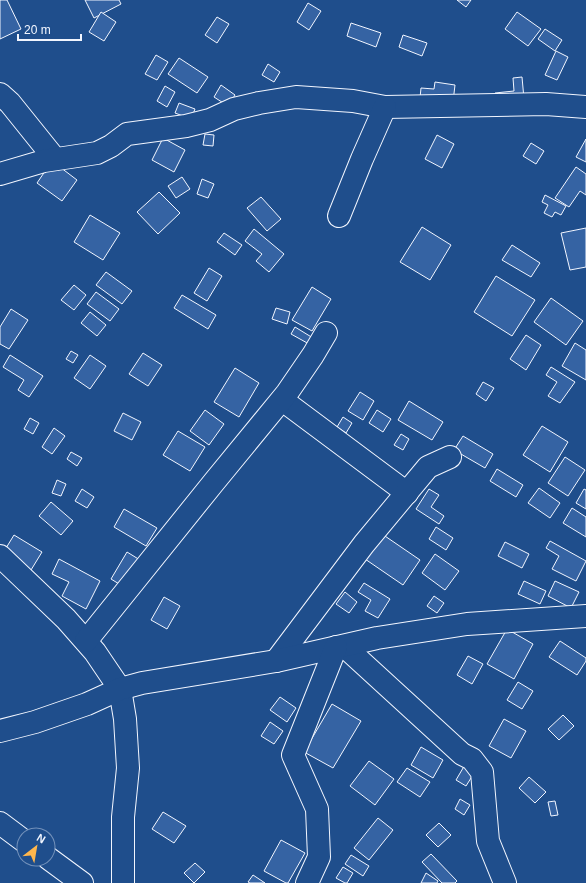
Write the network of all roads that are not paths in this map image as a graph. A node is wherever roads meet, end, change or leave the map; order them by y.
1 (0, 94) edge
2 (586, 107) edge
3 (385, 108) junction
4 (55, 159) junction
5 (0, 174) edge
6 (339, 216) dead end
7 (326, 334) dead end
8 (283, 399) junction
9 (450, 457) dead end
10 (407, 493) junction
11 (0, 556) edge
12 (586, 616) edge
13 (86, 641) junction
14 (340, 647) junction
15 (276, 661) junction
16 (120, 689) junction
17 (0, 731) edge
18 (0, 823) edge
19 (16, 835) edge
20 (56, 864) edge
21 (82, 883) edge
22 (123, 883) edge
23 (306, 883) edge
24 (504, 883) edge

1 - 4 street
2 - 3 street
3 - 4 street
3 - 6 street
4 - 5 street
7 - 8 street
8 - 10 street
8 - 13 street
9 - 10 street
10 - 15 street
11 - 13 street
12 - 14 street
13 - 16 street
14 - 15 street
14 - 23 street
14 - 24 street
15 - 16 street
16 - 17 street
16 - 22 street
18 - 19 street
20 - 21 street

